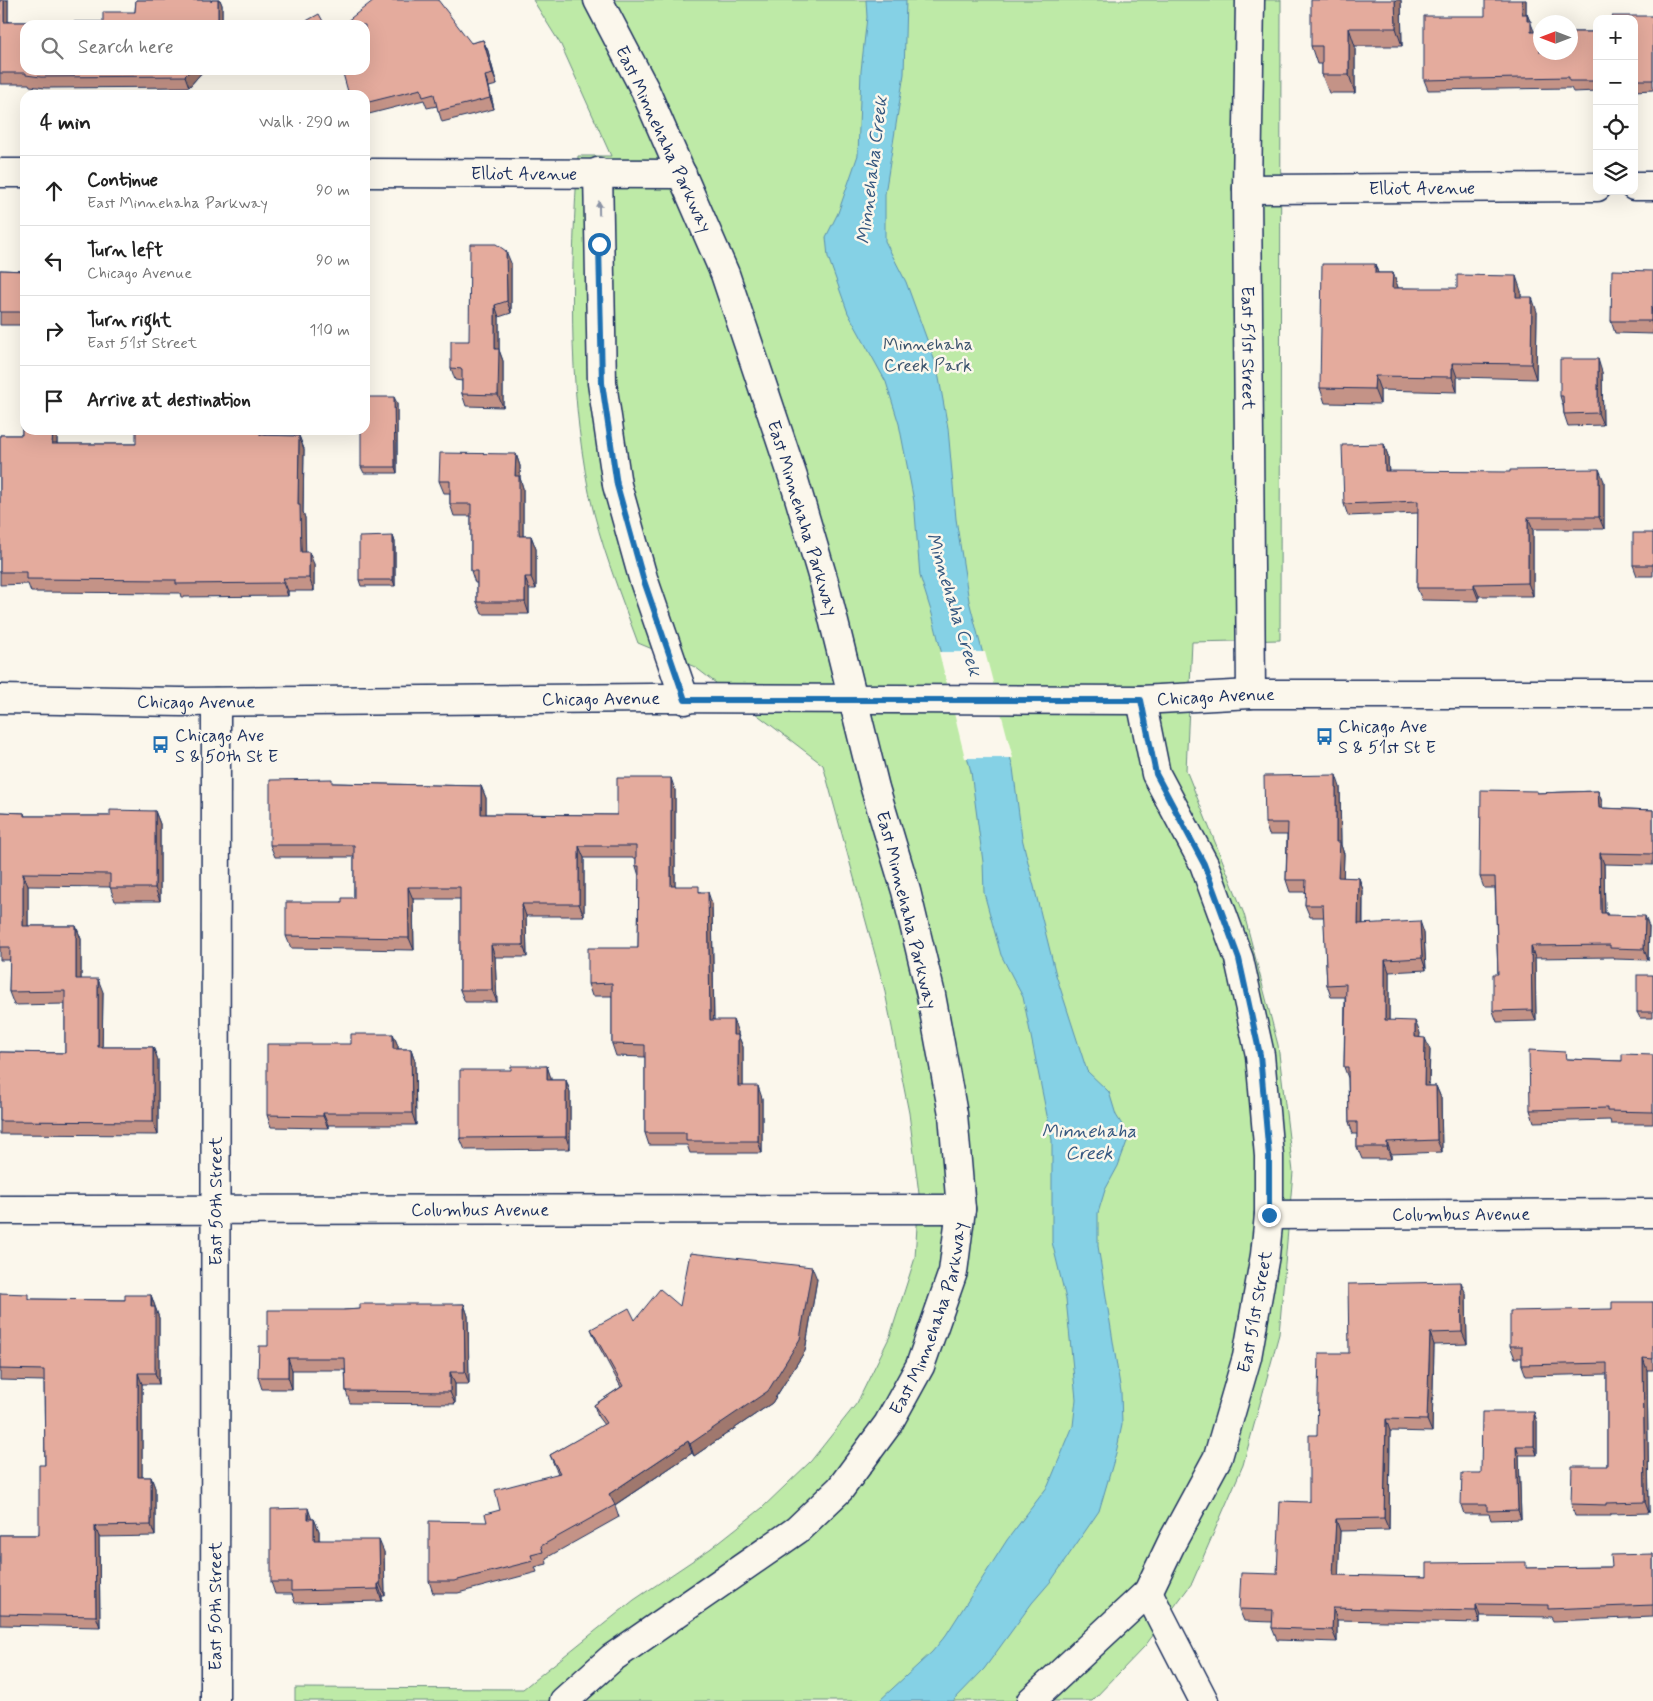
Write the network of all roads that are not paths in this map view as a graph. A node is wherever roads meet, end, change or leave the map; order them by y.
1 (598, 0) edge
2 (1250, 0) edge
3 (598, 172) junction
4 (0, 173) edge
5 (20, 173) edge
6 (370, 173) edge
7 (682, 174) junction
8 (1593, 186) edge
9 (1638, 186) edge
10 (1653, 186) edge
11 (1247, 189) junction
12 (1251, 694) junction
13 (1653, 694) edge
14 (0, 699) edge
15 (685, 700) junction
16 (853, 700) junction
17 (1141, 700) junction
18 (216, 702) junction
19 (217, 1209) junction
20 (961, 1209) junction
21 (0, 1210) edge
22 (1653, 1213) edge
23 (1269, 1215) junction
24 (1148, 1592) junction
25 (215, 1701) edge
26 (564, 1701) edge
27 (1031, 1701) edge
28 (1204, 1701) edge

1 - 7 street, East Minnehaha Parkway
2 - 11 street, East 51st Street
3 - 6 street, Elliot Avenue
3 - 7 street, Elliot Avenue
15 -> 3 street
4 - 5 street
7 - 16 street, East Minnehaha Parkway
8 - 11 street, Elliot Avenue
9 - 10 street
11 - 12 street, East 51st Street
12 - 13 street, Chicago Avenue
12 - 17 street, Chicago Avenue
14 - 18 street, Chicago Avenue
15 - 16 street, Chicago Avenue
15 - 18 street, Chicago Avenue
16 - 17 street, Chicago Avenue
16 - 20 street, East Minnehaha Parkway
17 - 23 street, East 51st Street
18 - 19 street, East 50th Street
19 - 20 street, Columbus Avenue
19 - 21 street, Columbus Avenue
19 - 25 street, East 50th Street
20 - 26 street, East Minnehaha Parkway
22 - 23 street, Columbus Avenue
23 - 24 street, East 51st Street
24 - 27 street
24 - 28 street

